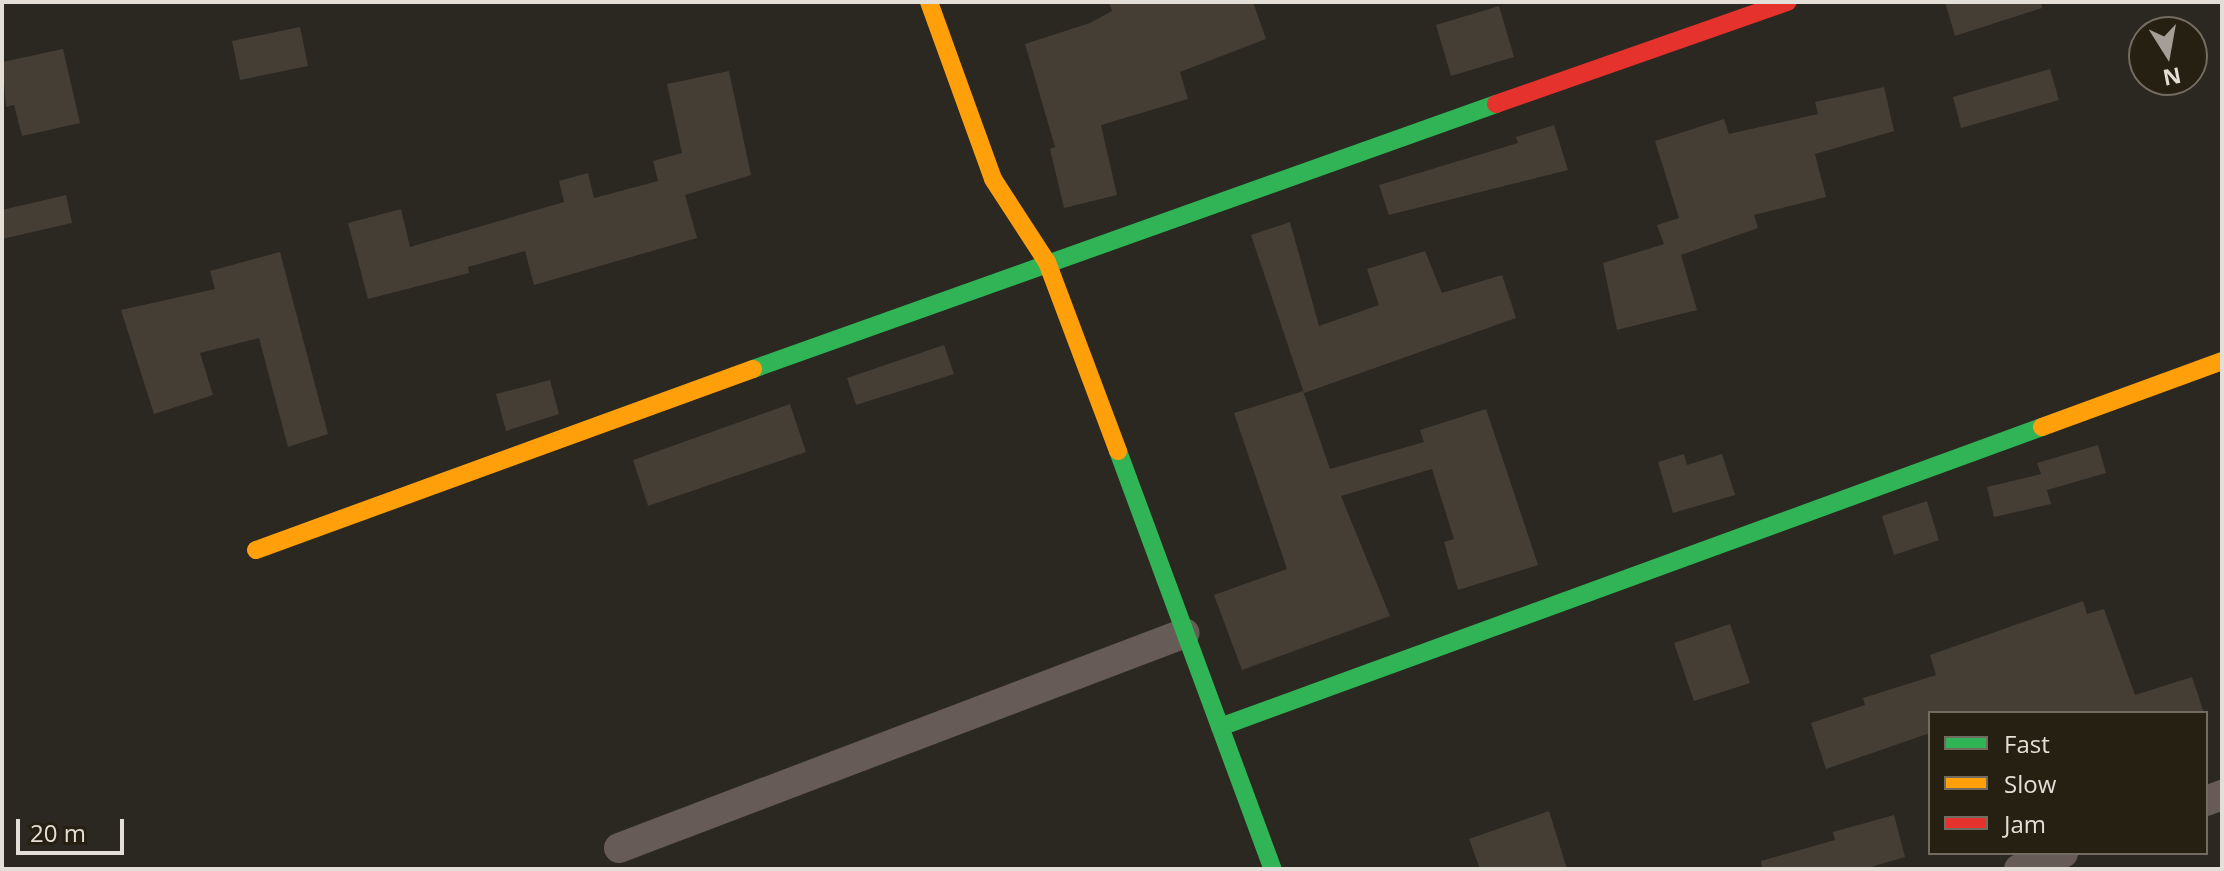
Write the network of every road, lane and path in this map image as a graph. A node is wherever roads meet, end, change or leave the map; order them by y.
1 (929, 2) edge
2 (1788, 2) edge
3 (1047, 262) junction
4 (2222, 361) edge
5 (256, 550) dead end
6 (1185, 633) junction
7 (1220, 727) junction
8 (619, 848) dead end
9 (2058, 855) edge
10 (1273, 869) edge
11 (2019, 869) edge

1 - 3 street
2 - 3 street
3 - 5 street
3 - 6 street
4 - 7 street
6 - 7 street
6 - 8 street
7 - 10 street
9 - 11 street

